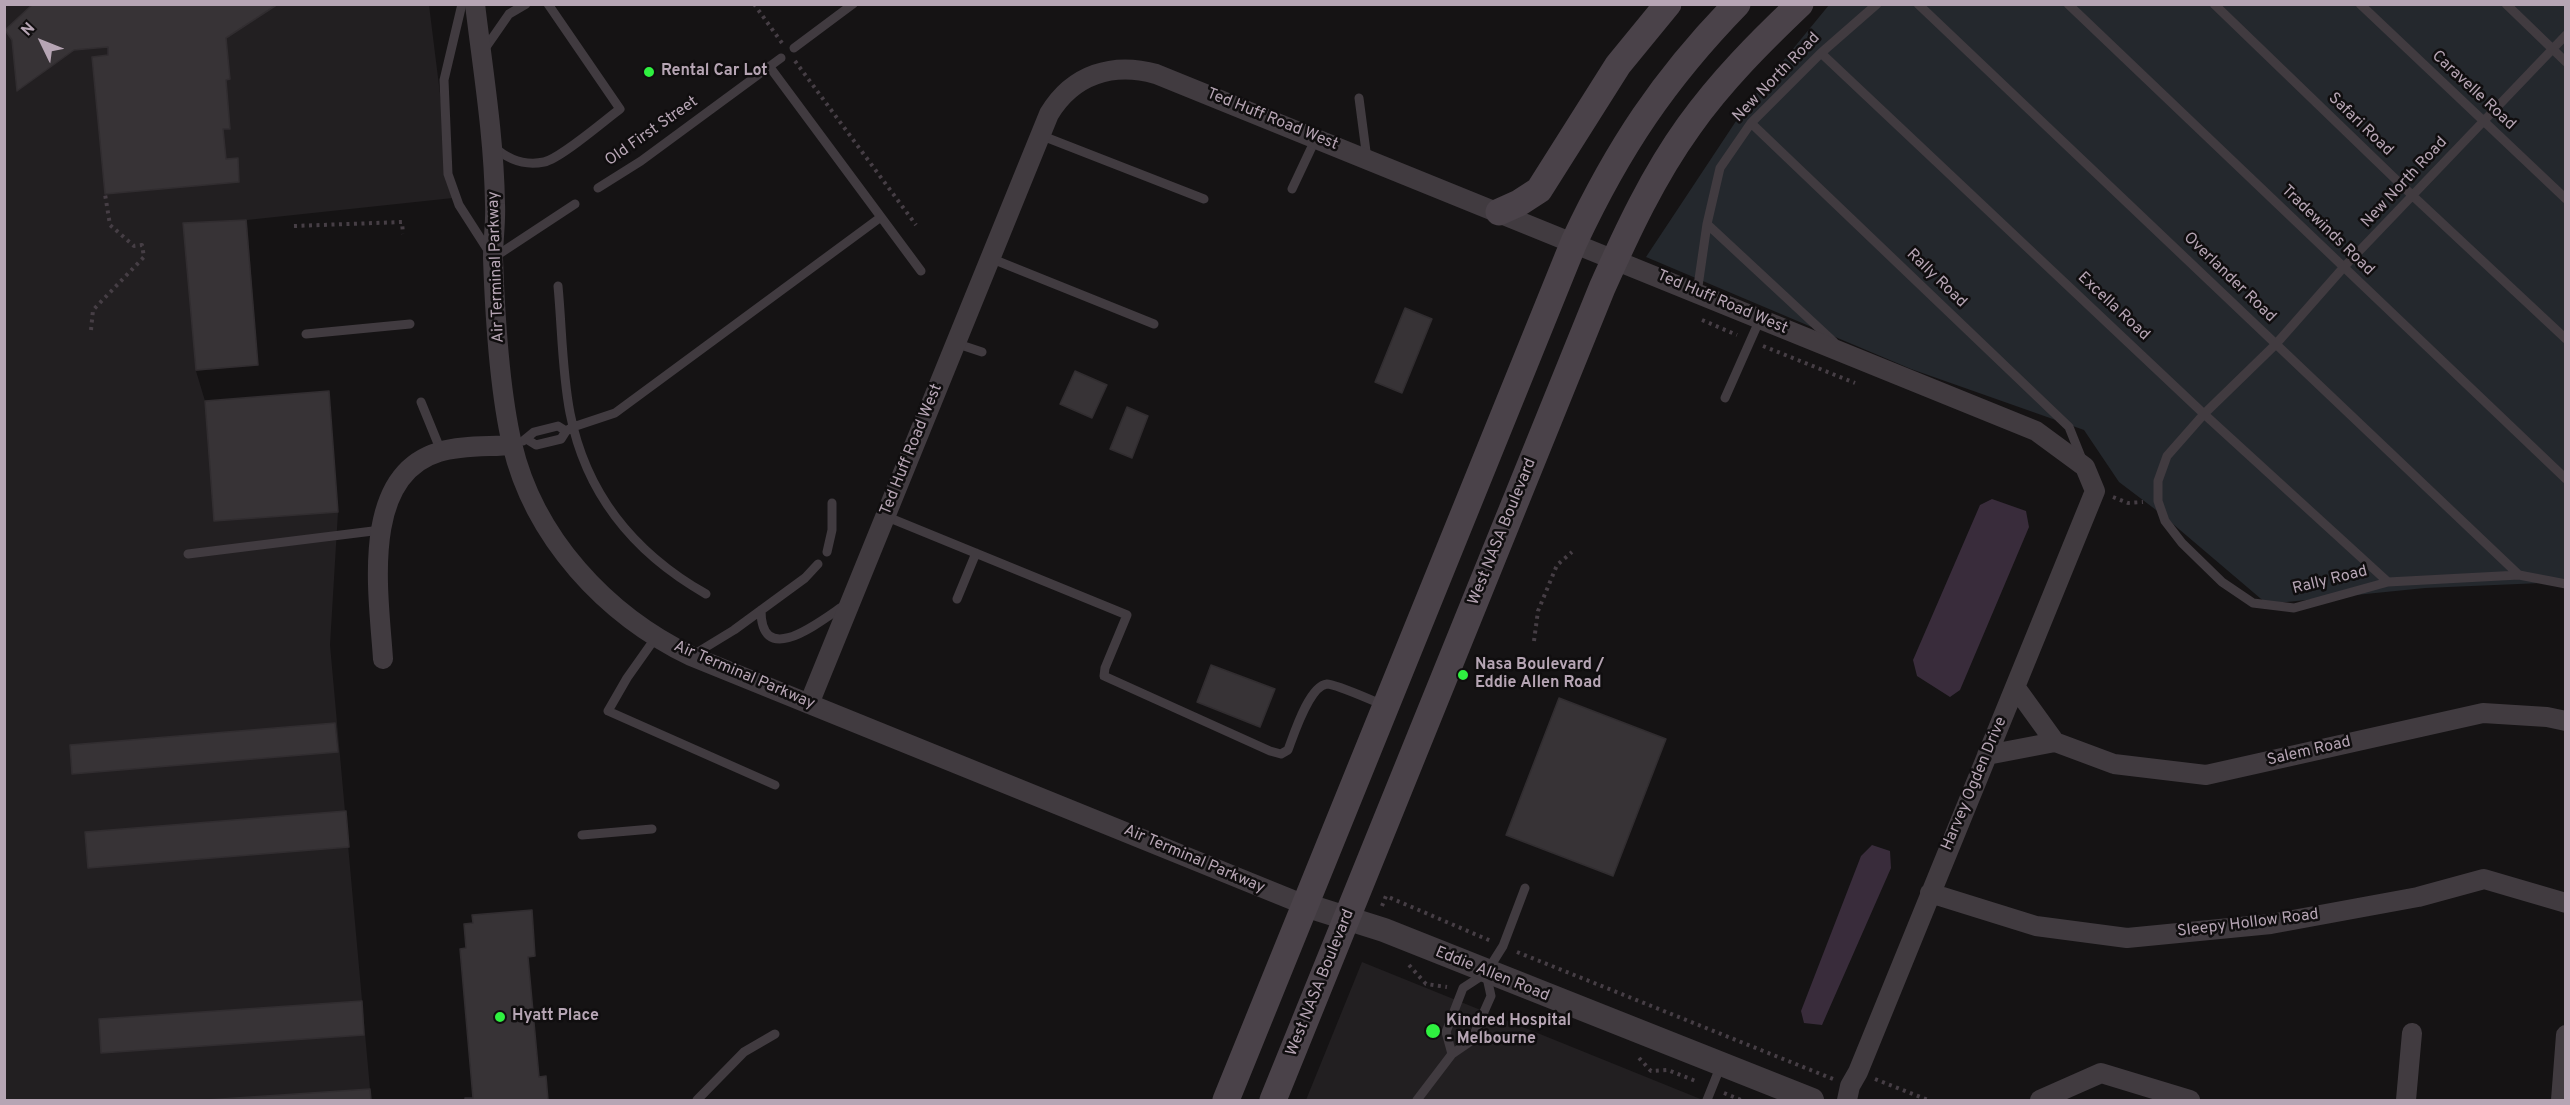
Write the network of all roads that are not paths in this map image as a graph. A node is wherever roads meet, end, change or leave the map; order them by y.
1 (462, 4) edge
2 (475, 4) edge
3 (526, 4) edge
4 (548, 4) edge
5 (853, 4) edge
6 (1668, 4) edge
7 (1737, 4) edge
8 (1800, 4) edge
9 (1877, 4) edge
10 (1918, 4) edge
11 (2068, 4) edge
12 (2214, 4) edge
13 (2361, 4) edge
14 (2506, 4) edge
15 (2565, 35) edge
16 (794, 48) dead end
17 (2553, 50) junction
18 (1821, 53) junction
19 (481, 54) junction
20 (781, 58) dead end
21 (2565, 62) edge
22 (769, 66) junction
23 (1359, 98) dead end
24 (2483, 121) junction
25 (1750, 123) junction
26 (1040, 135) junction
27 (1316, 138) junction
28 (492, 145) junction
29 (1367, 159) junction
30 (598, 188) dead end
31 (1292, 189) dead end
32 (2414, 197) junction
33 (1204, 199) dead end
34 (2565, 199) edge
35 (575, 204) dead end
36 (1499, 212) junction
37 (881, 217) junction
38 (1707, 224) junction
39 (1574, 242) junction
40 (493, 258) junction
41 (990, 258) junction
42 (1615, 259) junction
43 (2343, 268) junction
44 (921, 271) dead end
45 (558, 286) dead end
46 (1697, 293) junction
47 (1760, 319) junction
48 (410, 324) dead end
49 (1154, 324) dead end
50 (306, 334) dead end
51 (2565, 339) edge
52 (955, 343) junction
53 (2276, 344) junction
54 (982, 352) dead end
55 (1849, 356) junction
56 (1725, 398) dead end
57 (421, 402) dead end
58 (2204, 414) junction
59 (570, 429) junction
60 (520, 442) junction
61 (441, 451) junction
62 (2085, 467) junction
63 (2565, 479) edge
64 (2158, 501) joint
65 (832, 503) dead end
66 (885, 516) junction
67 (381, 530) junction
68 (826, 552) dead end
69 (976, 553) junction
70 (188, 554) dead end
71 (818, 564) dead end
72 (2519, 574) junction
73 (2388, 582) junction
74 (2565, 584) edge
75 (706, 594) dead end
76 (957, 599) dead end
77 (850, 602) junction
78 (761, 610) junction
79 (656, 638) junction
80 (691, 656) junction
81 (383, 659) dead end
82 (2016, 688) junction
83 (809, 704) junction
84 (1386, 706) junction
85 (2565, 721) edge
86 (2055, 742) junction
87 (1987, 755) junction
88 (775, 785) dead end
89 (652, 829) dead end
90 (582, 835) dead end
91 (1525, 888) dead end
92 (1930, 893) junction
93 (2565, 903) edge
94 (1305, 905) junction
95 (1347, 918) junction
96 (1486, 973) junction
97 (2412, 1033) dead end
98 (775, 1034) dead end
99 (2565, 1035) edge
100 (1452, 1054) junction
101 (1721, 1065) junction
102 (1852, 1086) edge
103 (697, 1101) edge
104 (1226, 1101) edge
105 (1274, 1101) edge
106 (1417, 1101) edge
107 (1707, 1101) edge
108 (1812, 1101) edge
109 (2040, 1101) edge
110 (2190, 1101) edge
111 (2406, 1101) edge
112 (2561, 1101) edge

1 - 40 lane
2 - 19 street, Air Terminal Parkway
3 - 19 lane
4 - 28 lane
5 - 16 lane
6 - 36 main road
7 - 39 main road
8 - 42 main road, West NASA Boulevard
9 - 18 lane, New North Road
10 - 53 lane, Overlander Road
11 - 43 lane, Tradewinds Road
12 - 32 lane, Safari Road
13 - 24 lane, Caravelle Road
14 - 17 lane
15 - 17 lane, New North Road
17 - 21 lane
17 - 24 lane, New North Road
18 - 25 lane, New North Road
18 - 58 lane, Excella Road
19 - 28 street, Air Terminal Parkway
20 - 22 lane, Old First Street
22 - 30 lane, Old First Street
22 - 37 lane
23 - 29 lane
24 - 32 lane, New North Road
24 - 34 lane, Caravelle Road
25 - 38 lane, New North Road
25 - 62 lane, Rally Road
26 - 27 street, Ted Huff Road West
26 - 33 lane
26 - 41 street, Ted Huff Road West
27 - 29 street, Ted Huff Road West
27 - 31 lane
28 - 40 street, Air Terminal Parkway
29 - 36 street, Ted Huff Road West
32 - 43 lane, New North Road
32 - 51 lane, Safari Road
35 - 40 lane
36 - 39 street, Ted Huff Road West
37 - 44 lane
37 - 59 lane
38 - 46 lane, New North Road
38 - 55 lane
39 - 42 street, Ted Huff Road West
39 - 84 main road
40 - 60 street, Air Terminal Parkway
41 - 49 lane
41 - 52 street, Ted Huff Road West
42 - 46 street, Ted Huff Road West
42 - 95 main road, West NASA Boulevard
43 - 53 lane, New North Road
43 - 63 lane, Tradewinds Road
45 - 59 lane
46 - 47 street, Ted Huff Road West
47 - 55 street, Ted Huff Road West
47 - 56 lane
48 - 50 lane
52 - 54 lane
52 - 66 street, Ted Huff Road West
53 - 58 lane, New North Road
53 - 72 lane, Overlander Road
55 - 62 street, Ted Huff Road West
57 - 61 lane
58 - 64 lane, New North Road
58 - 73 lane, Excella Road
59 - 60 lane
59 - 75 lane
60 - 61 street
60 - 79 street, Air Terminal Parkway
61 - 67 street
62 - 82 street, Harvey Ogden Drive
64 - 73 lane, Rally Road
65 - 68 lane
66 - 69 lane
66 - 77 street, Ted Huff Road West
67 - 70 lane
67 - 81 street
69 - 76 lane
69 - 84 lane
71 - 78 lane
72 - 73 lane, Rally Road
72 - 74 lane, Rally Road
77 - 78 lane
77 - 83 street, Ted Huff Road West
78 - 80 lane
79 - 80 street, Air Terminal Parkway
79 - 88 lane
80 - 83 street, Air Terminal Parkway
82 - 86 street
82 - 87 street, Harvey Ogden Drive
83 - 94 street, Air Terminal Parkway
84 - 94 main road
85 - 86 street, Salem Road
86 - 87 street
87 - 92 street, Harvey Ogden Drive
89 - 90 lane
91 - 96 lane
92 - 93 street, Sleepy Hollow Road
92 - 102 street, Harvey Ogden Drive
94 - 95 street, Eddie Allen Road
94 - 104 main road
95 - 96 street, Eddie Allen Road
95 - 105 main road, West NASA Boulevard
96 - 100 lane
96 - 100 lane
96 - 101 street, Eddie Allen Road
97 - 111 street
98 - 103 lane
99 - 112 street
100 - 106 lane
101 - 107 lane
101 - 108 street, Eddie Allen Road
109 - 110 street

